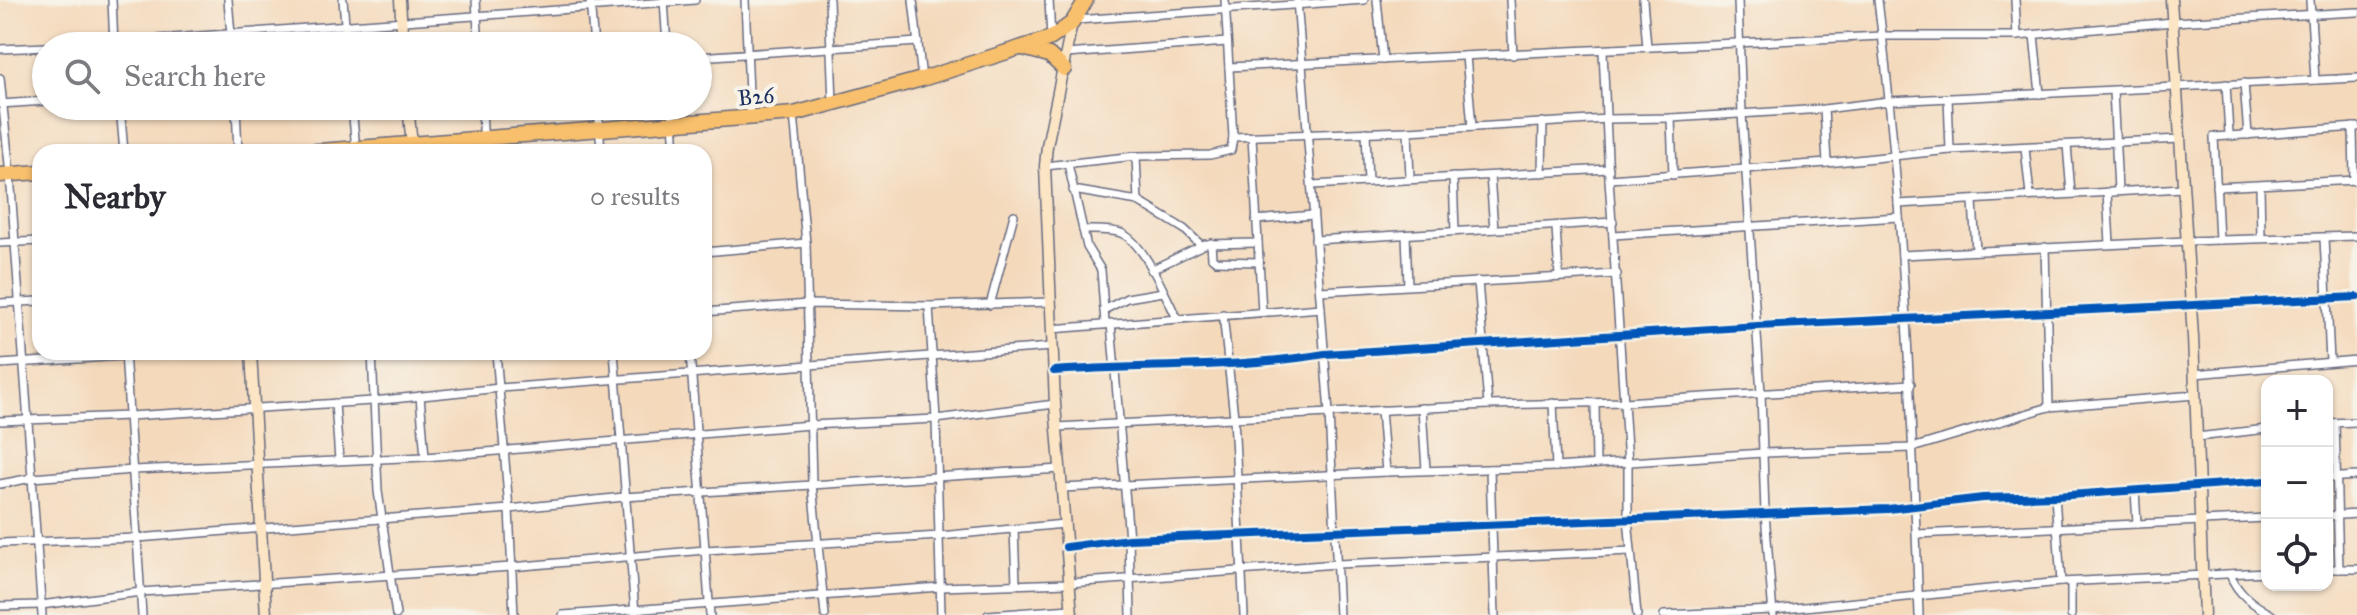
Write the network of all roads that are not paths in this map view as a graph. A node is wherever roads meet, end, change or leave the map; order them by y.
1 (112, 0) edge
2 (228, 0) edge
3 (343, 0) edge
4 (400, 0) edge
5 (476, 0) edge
6 (695, 0) edge
7 (745, 0) edge
8 (829, 0) edge
9 (913, 0) edge
10 (1049, 0) edge
11 (1086, 0) edge
12 (1225, 0) edge
13 (1364, 0) edge
14 (1377, 0) edge
15 (1510, 0) edge
16 (1643, 0) edge
17 (1738, 0) edge
18 (1878, 0) edge
19 (2015, 0) edge
20 (2171, 0) edge
21 (2310, 0) edge
22 (664, 1) edge
23 (1297, 3) edge
24 (591, 4) edge
25 (1225, 10) junction
26 (2357, 12) edge
27 (2311, 13) junction
28 (477, 17) junction
29 (401, 21) junction
30 (1074, 22) junction
31 (2173, 22) junction
32 (345, 26) junction
33 (113, 32) edge
34 (231, 32) edge
35 (260, 32) edge
36 (346, 32) edge
37 (402, 32) edge
38 (478, 32) edge
39 (593, 32) edge
40 (666, 32) edge
41 (2034, 35) junction
42 (1882, 36) junction
43 (2017, 36) junction
44 (1051, 38) junction
45 (918, 42) junction
46 (1227, 42) junction
47 (1739, 42) junction
48 (1647, 47) junction
49 (32, 48) edge
50 (832, 48) junction
51 (1023, 48) junction
52 (0, 49) edge
53 (1603, 51) junction
54 (748, 54) junction
55 (1513, 55) junction
56 (712, 56) edge
57 (1466, 56) junction
58 (1383, 60) junction
59 (1065, 61) junction
60 (1303, 63) junction
61 (1229, 67) junction
62 (0, 78) edge
63 (2357, 78) edge
64 (922, 79) junction
65 (2315, 80) junction
66 (2244, 83) junction
67 (2226, 84) junction
68 (2179, 87) junction
69 (2113, 91) junction
70 (2040, 94) junction
71 (1948, 98) junction
72 (1889, 101) junction
73 (32, 102) edge
74 (1, 104) edge
75 (834, 105) junction
76 (1824, 109) junction
77 (794, 114) junction
78 (1742, 114) junction
79 (1671, 118) junction
80 (750, 119) junction
81 (1608, 119) junction
82 (121, 120) edge
83 (237, 120) edge
84 (353, 120) edge
85 (409, 120) edge
86 (483, 120) edge
87 (599, 120) edge
88 (673, 120) edge
89 (1543, 122) junction
90 (673, 125) junction
91 (1472, 127) junction
92 (2355, 127) edge
93 (599, 130) junction
94 (1408, 131) junction
95 (1366, 132) junction
96 (1308, 133) junction
97 (2229, 134) junction
98 (2248, 135) junction
99 (1233, 137) junction
100 (1252, 137) junction
101 (2181, 139) junction
102 (2116, 142) junction
103 (123, 144) edge
104 (238, 144) edge
105 (355, 144) edge
106 (412, 144) edge
107 (484, 144) edge
108 (492, 144) edge
109 (600, 144) edge
110 (674, 144) edge
111 (2067, 145) junction
112 (2025, 148) junction
113 (1950, 150) junction
114 (1136, 156) junction
115 (1894, 156) junction
116 (1827, 163) junction
117 (1068, 164) junction
118 (1045, 166) junction
119 (1609, 169) junction
120 (1746, 170) junction
121 (32, 172) edge
122 (1542, 173) junction
123 (5, 174) edge
124 (1673, 175) junction
125 (1490, 176) junction
126 (1453, 177) junction
127 (1410, 178) junction
128 (1609, 179) junction
129 (2356, 180) edge
130 (1368, 182) junction
131 (1312, 185) junction
132 (2260, 186) junction
133 (2216, 187) junction
134 (2183, 188) junction
135 (1073, 190) junction
136 (2118, 190) junction
137 (2107, 192) junction
138 (2071, 193) junction
139 (2030, 195) junction
140 (1138, 201) junction
141 (1973, 201) junction
142 (1898, 204) junction
143 (1014, 215) dead end
144 (1313, 215) junction
145 (1899, 217) junction
146 (1256, 220) junction
147 (1613, 222) junction
148 (1556, 227) junction
149 (1749, 227) junction
150 (1494, 229) junction
151 (1083, 230) junction
152 (1455, 231) junction
153 (1406, 235) junction
154 (1613, 235) junction
155 (2357, 236) edge
156 (2261, 238) junction
157 (2324, 238) junction
158 (1315, 240) junction
159 (2219, 240) junction
160 (2186, 241) junction
161 (32, 242) edge
162 (0, 243) edge
163 (15, 243) junction
164 (806, 243) junction
165 (1211, 243) junction
166 (1237, 243) junction
167 (1258, 243) junction
168 (2110, 244) junction
169 (1201, 245) junction
170 (2045, 247) junction
171 (712, 251) edge
172 (1976, 251) junction
173 (1902, 255) junction
174 (1238, 262) junction
175 (1259, 262) junction
176 (1151, 270) junction
177 (1617, 274) junction
178 (1559, 277) junction
179 (1478, 281) junction
180 (1408, 285) junction
181 (1320, 291) junction
182 (1163, 292) junction
183 (2357, 297) edge
184 (2327, 298) junction
185 (32, 301) edge
186 (19, 302) junction
187 (1050, 302) junction
188 (0, 303) edge
189 (808, 304) junction
190 (990, 305) junction
191 (2190, 305) junction
192 (929, 306) junction
193 (1321, 308) junction
194 (1104, 310) junction
195 (712, 311) edge
196 (1262, 312) junction
197 (2049, 313) junction
198 (1223, 314) junction
199 (1177, 318) junction
200 (1905, 319) junction
201 (1108, 323) junction
202 (1758, 326) junction
203 (1051, 329) junction
204 (1620, 335) junction
205 (1483, 343) junction
206 (1052, 347) junction
207 (1325, 354) junction
208 (931, 357) junction
209 (49, 360) edge
210 (125, 360) edge
211 (251, 360) edge
212 (372, 360) edge
213 (497, 360) edge
214 (615, 360) edge
215 (691, 360) edge
216 (2357, 360) edge
217 (2330, 361) junction
218 (24, 362) junction
219 (810, 363) junction
220 (1228, 363) junction
221 (0, 364) edge
222 (1114, 366) junction
223 (1054, 371) junction
224 (2194, 374) junction
225 (692, 375) junction
226 (616, 380) junction
227 (1911, 384) junction
228 (500, 388) junction
229 (1761, 393) junction
230 (2195, 395) junction
231 (420, 396) junction
232 (373, 401) junction
233 (1624, 402) junction
234 (335, 403) junction
235 (1553, 403) junction
236 (1595, 403) junction
237 (1055, 404) junction
238 (1488, 405) junction
239 (2049, 407) junction
240 (253, 408) junction
241 (1422, 408) junction
242 (1381, 410) junction
243 (1329, 413) junction
244 (129, 416) junction
245 (1234, 417) junction
246 (28, 419) junction
247 (936, 419) junction
248 (0, 421) edge
249 (1119, 422) junction
250 (2357, 422) edge
251 (2333, 423) edge
252 (810, 425) junction
253 (1057, 427) junction
254 (2261, 430) edge
255 (696, 435) junction
256 (2197, 437) junction
257 (620, 440) junction
258 (2333, 445) edge
259 (1912, 448) junction
260 (505, 450) junction
261 (1763, 453) junction
262 (425, 457) junction
263 (375, 458) junction
264 (339, 460) junction
265 (1628, 463) junction
266 (1596, 464) junction
267 (258, 466) junction
268 (1556, 467) junction
269 (1060, 469) junction
270 (1490, 469) junction
271 (133, 470) junction
272 (1426, 470) junction
273 (1386, 472) junction
274 (1333, 476) junction
275 (2357, 476) edge
276 (2333, 477) edge
277 (2336, 477) junction
278 (32, 478) junction
279 (939, 478) junction
280 (1237, 479) junction
281 (2261, 481) edge
282 (1125, 483) junction
283 (0, 484) edge
284 (812, 484) junction
285 (2200, 485) junction
286 (1062, 488) junction
287 (2135, 490) junction
288 (699, 491) junction
289 (2055, 496) junction
290 (624, 497) junction
291 (1916, 506) junction
292 (509, 509) junction
293 (1765, 513) junction
294 (2357, 514) edge
295 (2333, 515) edge
296 (2337, 515) junction
297 (1628, 518) junction
298 (2261, 518) edge
299 (382, 519) junction
300 (2202, 521) junction
301 (1064, 524) junction
302 (1491, 524) junction
303 (2137, 524) junction
304 (261, 528) junction
305 (2057, 528) junction
306 (1014, 529) junction
307 (1335, 529) junction
308 (1240, 534) junction
309 (1917, 534) junction
310 (940, 536) junction
311 (137, 538) junction
312 (1129, 539) junction
313 (36, 541) junction
314 (0, 543) edge
315 (819, 544) junction
316 (1066, 547) junction
317 (705, 550) junction
318 (1631, 551) junction
319 (630, 558) junction
320 (1492, 559) junction
321 (1337, 564) junction
322 (511, 567) junction
323 (2333, 569) edge
324 (2339, 569) junction
325 (2357, 569) edge
326 (1243, 572) junction
327 (2261, 572) edge
328 (2230, 574) junction
329 (2203, 575) junction
330 (392, 576) junction
331 (1131, 577) junction
332 (2061, 582) junction
333 (2071, 582) junction
334 (1016, 583) junction
335 (1069, 583) junction
336 (264, 584) junction
337 (940, 587) junction
338 (141, 592) junction
339 (1919, 596) junction
340 (824, 597) junction
341 (41, 605) junction
342 (709, 605) junction
343 (0, 606) edge
344 (1072, 612) edge
345 (1773, 612) edge
346 (635, 613) edge
347 (42, 615) edge
348 (142, 615) edge
349 (266, 615) edge
350 (396, 615) edge
351 (514, 615) edge
352 (563, 615) edge
353 (710, 615) edge
354 (825, 615) edge
355 (941, 615) edge
356 (988, 615) edge
357 (1131, 615) edge
358 (1244, 615) edge
359 (1339, 615) edge
360 (1495, 615) edge
361 (1637, 615) edge
362 (1664, 615) edge
363 (1919, 615) edge
364 (2071, 615) edge
365 (2204, 615) edge
366 (2272, 615) edge

1 - 33 street
2 - 34 street
3 - 32 street
4 - 29 street
5 - 28 street
6 - 22 street
7 - 54 street
8 - 50 street
9 - 45 street
10 - 44 street
11 - 30 highway, B26
12 - 25 street
13 - 23 street
14 - 58 street
15 - 55 street
16 - 48 street
17 - 47 street
18 - 42 street
19 - 43 street
20 - 31 street
21 - 27 street
22 - 24 street
22 - 40 street
23 - 25 street
23 - 60 street
24 - 28 street
24 - 39 street
25 - 30 street
25 - 46 street
26 - 27 street
27 - 31 street
27 - 65 street
28 - 29 street
28 - 38 street
29 - 32 street
29 - 37 street
30 - 44 highway, B26
30 - 59 street
31 - 41 street
31 - 68 street
32 - 35 street
32 - 36 street
41 - 43 street
41 - 70 street
42 - 43 street
42 - 47 street
42 - 72 street
44 - 51 highway, B26
45 - 50 street
45 - 64 street
46 - 59 street
46 - 61 street
47 - 48 street
47 - 78 street
48 - 53 street
49 - 52 street
50 - 54 street
50 - 75 street
51 - 59 highway
51 - 64 highway, B26
53 - 55 street
53 - 81 street
54 - 56 street
54 - 80 street
55 - 57 street
57 - 58 street
57 - 91 street
58 - 60 street
59 - 118 street
60 - 61 street
60 - 96 street
61 - 99 street
62 - 74 street
63 - 65 street
64 - 75 highway, B26
65 - 66 street
66 - 67 street
66 - 98 street
67 - 68 street
67 - 97 street
68 - 69 street
68 - 101 street
69 - 70 street
69 - 102 street
70 - 71 street
71 - 72 street
71 - 113 street
72 - 76 street
72 - 115 street
73 - 74 street
74 - 123 street
75 - 77 highway, B26
76 - 78 street
76 - 116 street
77 - 80 highway, B26
77 - 164 street
78 - 79 street
78 - 120 street
79 - 81 street
79 - 124 street
80 - 90 highway, B26
81 - 89 street
81 - 119 street
82 - 103 street
83 - 104 street
84 - 105 street
85 - 106 street
86 - 107 street
87 - 93 street
88 - 90 street
89 - 91 street
89 - 122 street
90 - 93 highway, B26
90 - 110 street
91 - 94 street
92 - 98 street
92 - 129 street
93 - 108 highway, B26
93 - 109 street
94 - 95 street
94 - 127 street
95 - 96 street
95 - 130 street
96 - 100 street
96 - 131 street
97 - 98 street
97 - 133 street
99 - 100 street
99 - 114 street
100 - 146 street
101 - 102 street
101 - 134 street
102 - 111 street
102 - 136 street
111 - 112 street
111 - 138 street
112 - 113 street
112 - 139 street
113 - 115 street
114 - 117 street
114 - 140 street
115 - 116 street
115 - 142 street
116 - 120 street
117 - 118 street
117 - 135 street
118 - 187 street
119 - 122 street
119 - 128 street
120 - 124 street
120 - 149 street
121 - 123 highway
122 - 125 street
123 - 163 street
124 - 128 street
125 - 126 street
125 - 150 street
126 - 127 street
126 - 152 street
127 - 130 street
128 - 147 street
129 - 132 street
130 - 131 street
131 - 144 street
132 - 133 street
132 - 156 street
133 - 159 street
134 - 136 street
134 - 160 street
135 - 140 street
135 - 151 street
136 - 137 street
137 - 138 street
137 - 168 street
138 - 139 street
139 - 141 street
140 - 169 street
141 - 142 street
141 - 172 street
142 - 145 street
143 - 190 street
144 - 146 street
144 - 158 street
145 - 149 street
145 - 173 street
146 - 167 street
147 - 148 street
147 - 154 street
148 - 150 street
148 - 178 street
149 - 154 street
149 - 202 street
150 - 152 street
151 - 176 street
151 - 194 street
152 - 153 street
153 - 158 street
153 - 180 street
154 - 177 street
155 - 157 street
156 - 157 street
156 - 159 street
157 - 184 street
158 - 181 street
159 - 160 street
160 - 168 street
160 - 191 street
161 - 163 street
162 - 163 street
163 - 186 street
164 - 171 street
164 - 189 street
165 - 166 street
165 - 169 street
165 - 174 street
166 - 167 street
166 - 174 street
167 - 175 street
168 - 170 street
169 - 176 street
170 - 172 street
170 - 197 street
172 - 173 street
173 - 200 street
174 - 175 street
175 - 196 street
176 - 182 street
177 - 178 street
177 - 204 street
178 - 179 street
179 - 180 street
179 - 205 street
180 - 181 street
181 - 193 street
182 - 194 street
182 - 199 street
183 - 184 street
184 - 191 street
184 - 217 street
185 - 186 street
186 - 188 street
186 - 218 street
187 - 190 street
187 - 203 street
189 - 192 street
189 - 195 street
189 - 219 street
190 - 192 street
191 - 197 street
191 - 224 street
192 - 208 street
193 - 196 street
193 - 207 street
194 - 201 street
196 - 198 street
197 - 200 street
197 - 239 street
198 - 199 street
198 - 220 street
199 - 201 street
200 - 202 street
200 - 227 street
201 - 203 street
201 - 222 street
202 - 204 street
202 - 229 street
203 - 206 street
204 - 205 street
204 - 233 street
205 - 207 street
205 - 238 street
206 - 208 street
206 - 223 street
207 - 220 street
207 - 243 street
208 - 219 street
208 - 247 street
209 - 218 street
210 - 244 street
211 - 240 street
212 - 232 street
213 - 228 street
214 - 226 street
215 - 225 street
216 - 217 street
217 - 224 street
218 - 221 street
218 - 246 street
219 - 225 street
219 - 252 street
220 - 222 street
220 - 245 street
222 - 223 street
222 - 249 street
223 - 237 street
224 - 230 street
225 - 226 street
225 - 255 street
226 - 228 street
226 - 257 street
227 - 229 street
227 - 259 street
228 - 231 street
228 - 260 street
229 - 233 street
229 - 261 street
230 - 239 street
230 - 256 street
231 - 232 street
231 - 262 street
232 - 234 street
232 - 263 street
233 - 236 street
233 - 265 street
234 - 240 street
234 - 264 street
235 - 236 street
235 - 238 street
235 - 268 street
236 - 266 street
237 - 247 street
237 - 253 street
238 - 241 street
239 - 259 street
240 - 244 street
240 - 267 street
241 - 242 street
241 - 272 street
242 - 243 street
242 - 273 street
243 - 245 street
243 - 274 street
244 - 246 street
244 - 271 street
245 - 249 street
245 - 280 street
246 - 248 street
246 - 278 street
247 - 252 street
247 - 279 street
249 - 253 street
249 - 282 street
250 - 251 street
252 - 255 street
252 - 284 street
253 - 269 street
254 - 256 street
255 - 257 street
255 - 288 street
256 - 285 street
257 - 260 street
257 - 290 street
258 - 277 street
259 - 261 street
259 - 291 street
260 - 262 street
260 - 292 street
261 - 265 street
261 - 293 street
262 - 263 street
263 - 264 street
263 - 299 street
264 - 267 street
265 - 266 street
265 - 297 street
266 - 268 street
267 - 271 street
267 - 304 street
268 - 270 street
269 - 279 street
269 - 286 street
270 - 272 street
270 - 302 street
271 - 278 street
271 - 311 street
272 - 273 street
273 - 274 street
274 - 280 street
274 - 307 street
275 - 277 street
276 - 277 street
277 - 296 street
278 - 283 street
278 - 313 street
279 - 284 street
279 - 310 street
280 - 282 street
280 - 308 street
281 - 285 street
282 - 286 street
282 - 312 street
284 - 288 street
284 - 315 street
285 - 287 street
285 - 300 street
286 - 301 street
287 - 289 street
287 - 303 street
288 - 290 street
288 - 317 street
289 - 291 street
289 - 305 street
290 - 292 street
290 - 319 street
291 - 293 street
291 - 309 street
292 - 299 street
292 - 322 street
293 - 297 street
293 - 345 street
294 - 296 street
295 - 296 street
296 - 324 street
297 - 302 street
297 - 318 street
298 - 300 street
299 - 304 street
299 - 330 street
300 - 303 street
300 - 329 street
301 - 306 street
301 - 316 street
302 - 307 street
302 - 320 street
303 - 305 street
304 - 311 street
304 - 336 street
305 - 309 street
305 - 332 street
306 - 310 street
306 - 334 street
307 - 308 street
307 - 321 street
308 - 312 street
308 - 326 street
309 - 339 street
310 - 315 street
310 - 337 street
311 - 313 street
311 - 338 street
312 - 316 street
312 - 331 street
313 - 314 street
313 - 341 street
315 - 317 street
315 - 340 street
316 - 335 street
317 - 319 street
317 - 342 street
318 - 320 street
318 - 361 street
319 - 322 street
319 - 346 street
320 - 321 street
320 - 360 street
321 - 326 street
321 - 359 street
322 - 330 street
322 - 351 street
323 - 324 street
324 - 325 street
326 - 331 street
326 - 358 street
327 - 328 street
328 - 329 street
328 - 366 street
329 - 333 street
329 - 365 street
330 - 336 street
330 - 350 street
331 - 335 street
331 - 357 street
332 - 333 street
332 - 339 street
333 - 364 street
334 - 335 street
334 - 337 street
335 - 344 street
336 - 338 street
336 - 349 street
337 - 340 street
337 - 355 street
338 - 341 street
338 - 348 street
339 - 345 street
339 - 363 street
340 - 342 street
340 - 354 street
341 - 343 street
341 - 347 street
342 - 346 street
342 - 353 street
344 - 356 street
345 - 362 street
346 - 352 street

